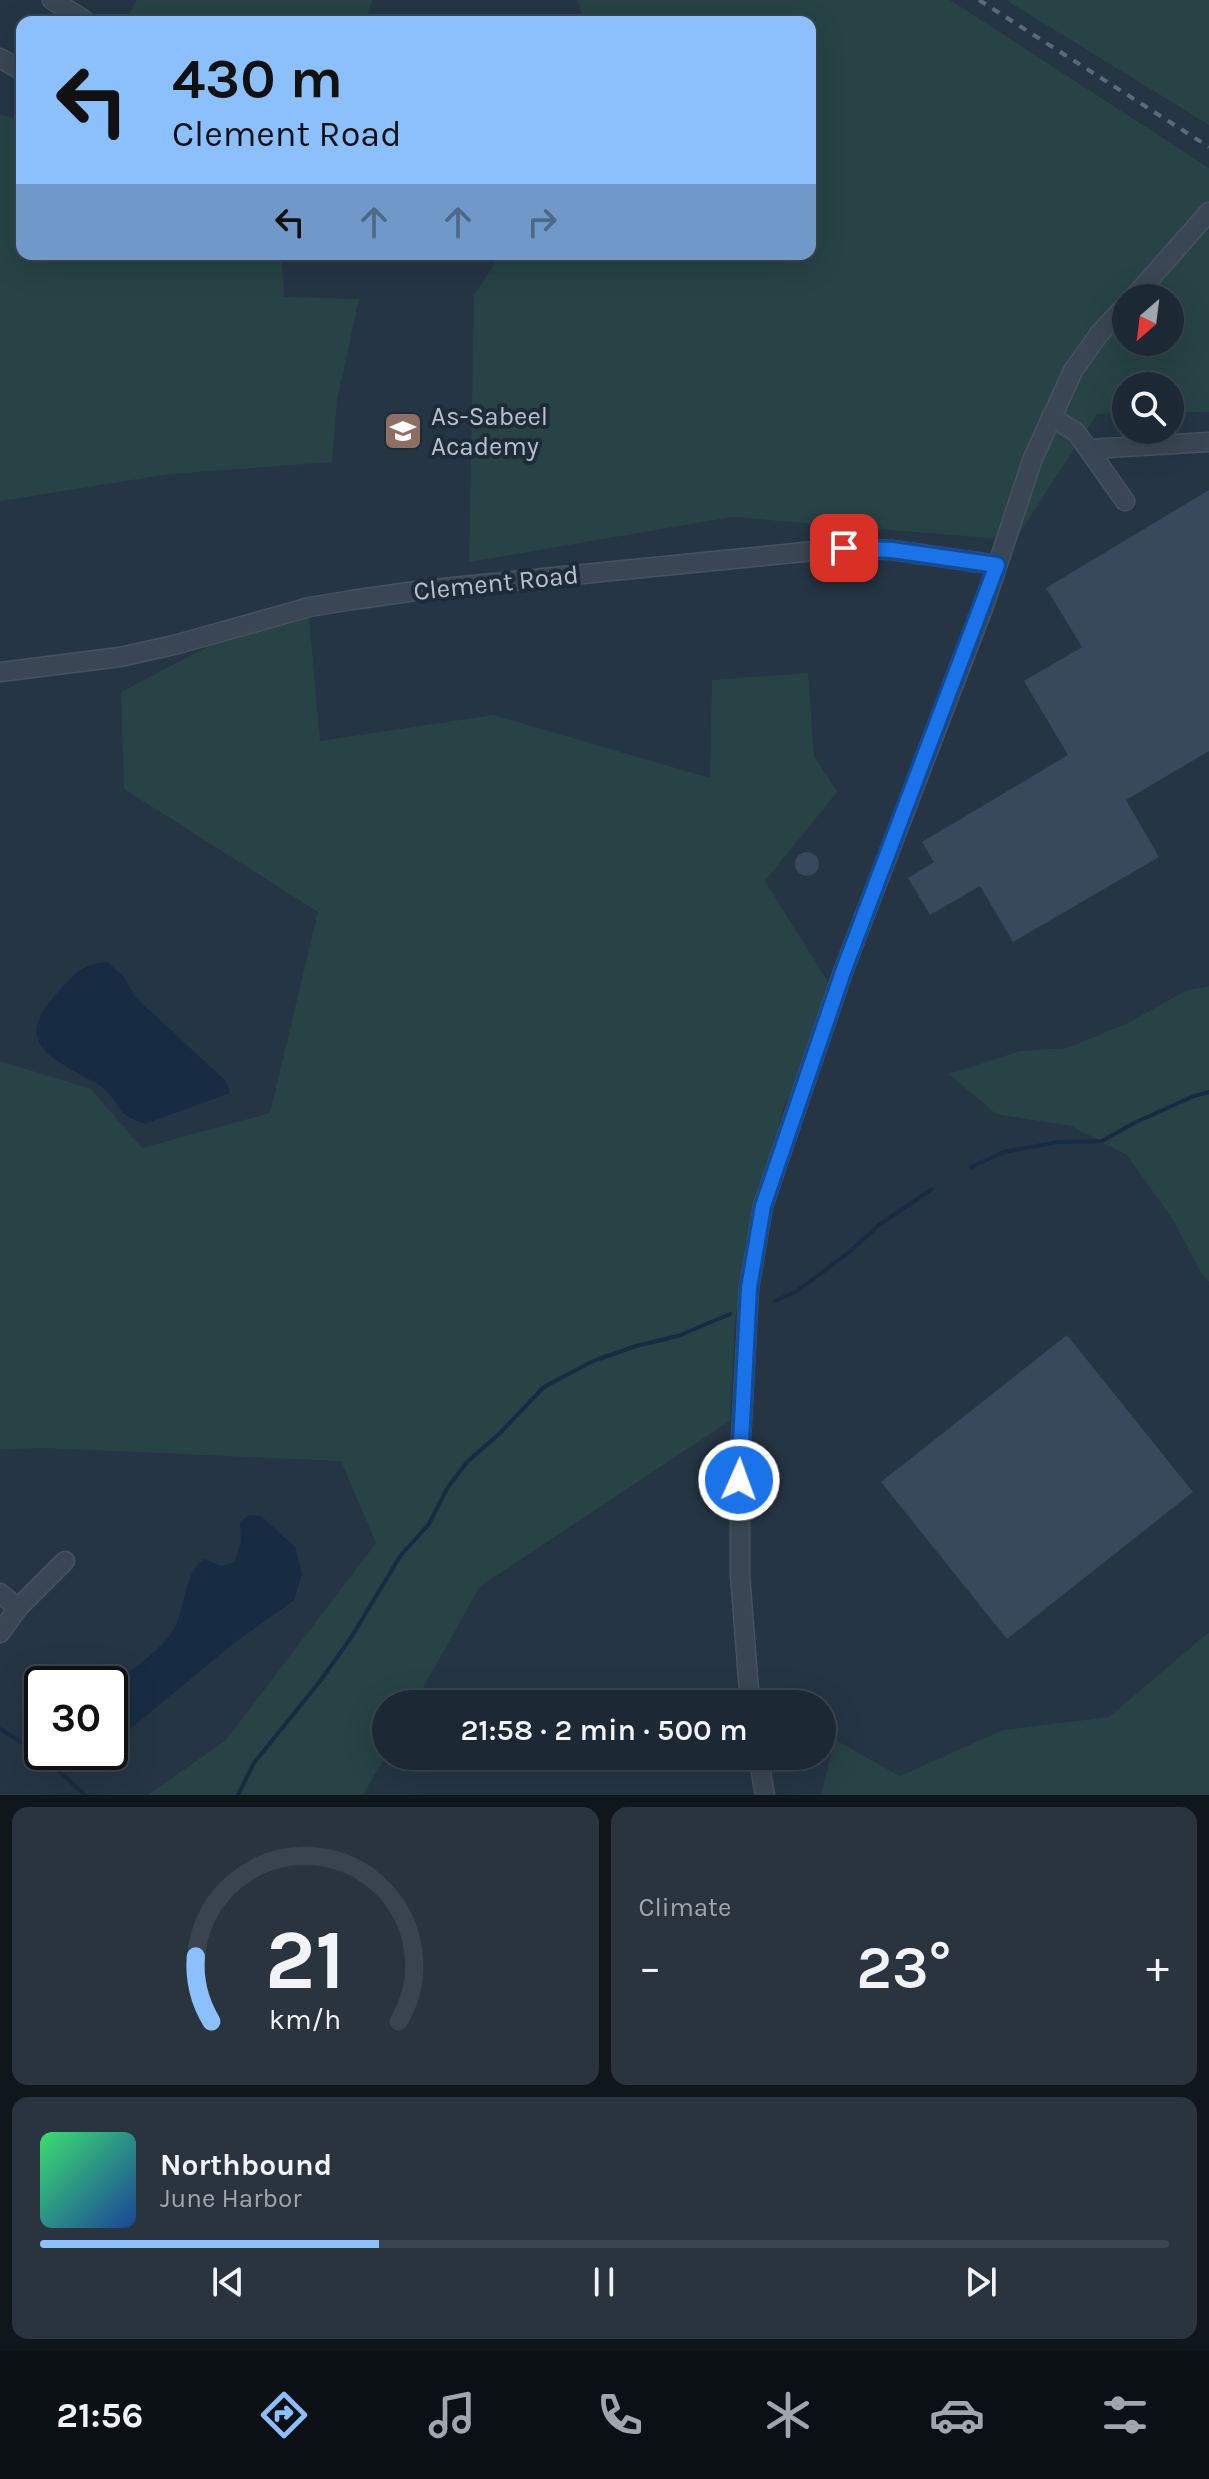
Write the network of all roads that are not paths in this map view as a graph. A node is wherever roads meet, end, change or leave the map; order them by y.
1 (52, 0) edge
2 (78, 16) edge
3 (1209, 212) edge
4 (1145, 284) edge
5 (1112, 321) edge
6 (1051, 417) junction
7 (1209, 442) edge
8 (1091, 449) junction
9 (1125, 501) dead end
10 (997, 565) junction
11 (0, 672) edge
12 (65, 1561) dead end
13 (0, 1593) edge
14 (18, 1608) junction
15 (0, 1633) edge
16 (749, 1690) edge
17 (761, 1770) edge
18 (765, 1795) edge

1 - 2 street
3 - 4 street
5 - 6 street
6 - 8 street
6 - 10 street
7 - 8 street
8 - 9 street
10 - 11 street, Clement Road
10 - 16 street
12 - 14 street
13 - 14 street
14 - 15 street
17 - 18 street

